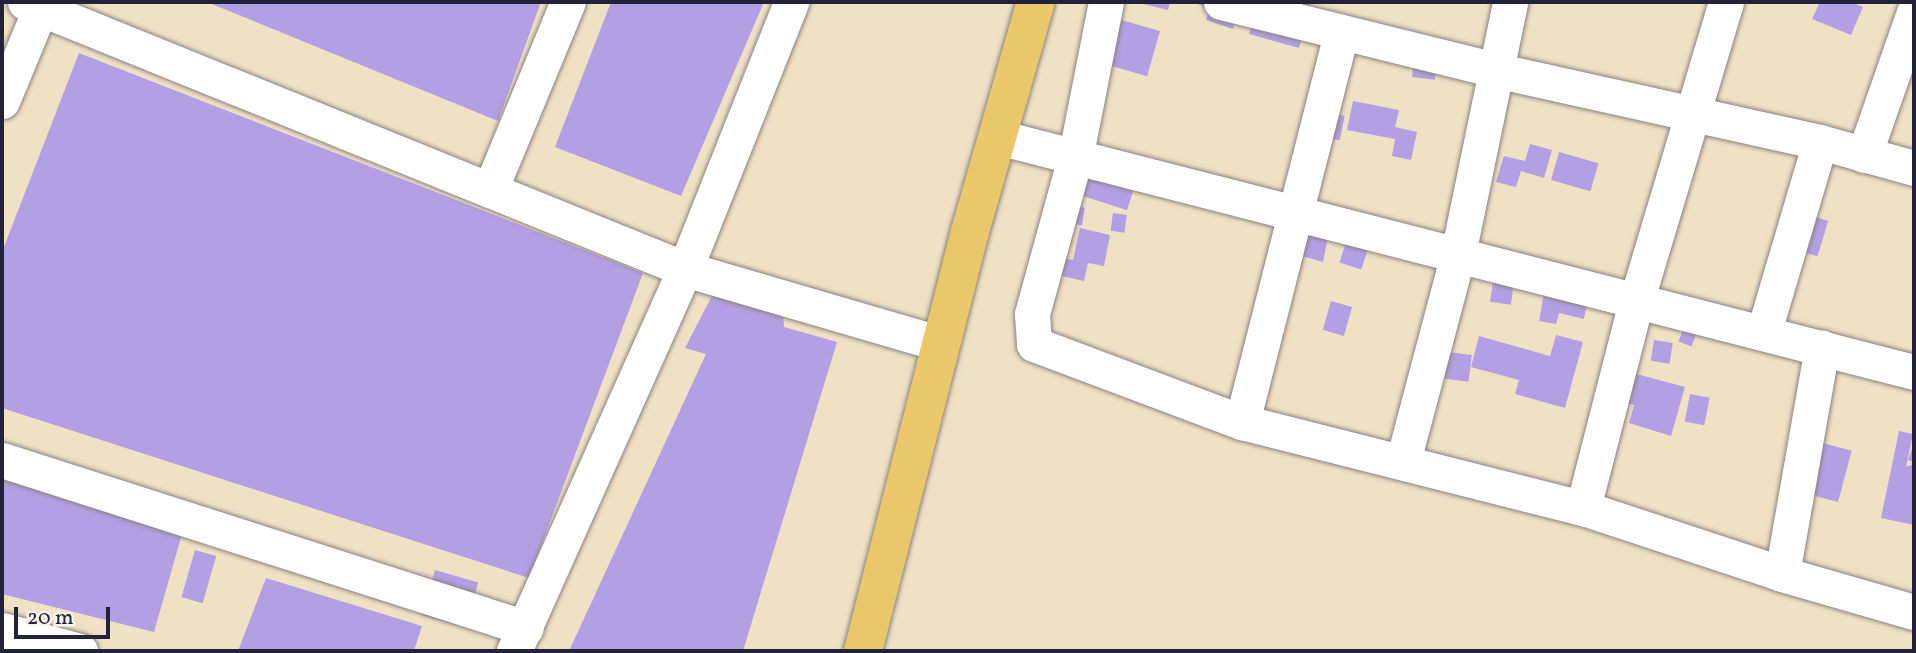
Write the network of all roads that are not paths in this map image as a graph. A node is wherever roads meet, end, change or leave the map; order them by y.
1 (568, 2) edge
2 (790, 2) edge
3 (1036, 2) edge
4 (1106, 2) edge
5 (1220, 2) edge
6 (1510, 2) edge
7 (1726, 2) edge
8 (36, 4) edge
9 (1914, 12) edge
10 (1341, 33) junction
11 (1495, 70) junction
12 (2, 101) edge
13 (1694, 113) junction
14 (998, 137) junction
15 (1821, 142) junction
16 (1076, 154) junction
17 (1864, 155) junction
18 (1914, 169) edge
19 (490, 190) junction
20 (1295, 213) junction
21 (1458, 254) junction
22 (685, 269) junction
23 (1636, 302) junction
24 (1764, 331) junction
25 (941, 344) junction
26 (1822, 348) junction
27 (1914, 372) edge
28 (1242, 422) junction
29 (2, 460) edge
30 (1403, 461) junction
31 (1583, 508) junction
32 (1782, 574) junction
33 (1914, 612) edge
34 (2, 629) edge
35 (520, 639) edge
36 (80, 651) edge
37 (863, 651) edge

1 - 19 street
2 - 22 street
3 - 14 main road
4 - 16 street
5 - 10 street
6 - 11 street
7 - 13 street
8 - 12 street
8 - 19 street
9 - 17 street
10 - 11 street
10 - 20 street
11 - 13 street
11 - 21 street
13 - 15 street
13 - 23 street
14 - 16 street
14 - 25 main road
15 - 17 street
15 - 24 street
16 - 20 street
16 - 28 street
17 - 18 street
19 - 22 street
20 - 21 street
20 - 28 street
21 - 23 street
21 - 30 street
22 - 25 street
22 - 35 street
23 - 24 street
23 - 31 street
24 - 26 street
25 - 37 main road
26 - 27 street
26 - 32 street
28 - 30 street
29 - 35 street
30 - 31 street
31 - 32 street
32 - 33 street
34 - 36 street

